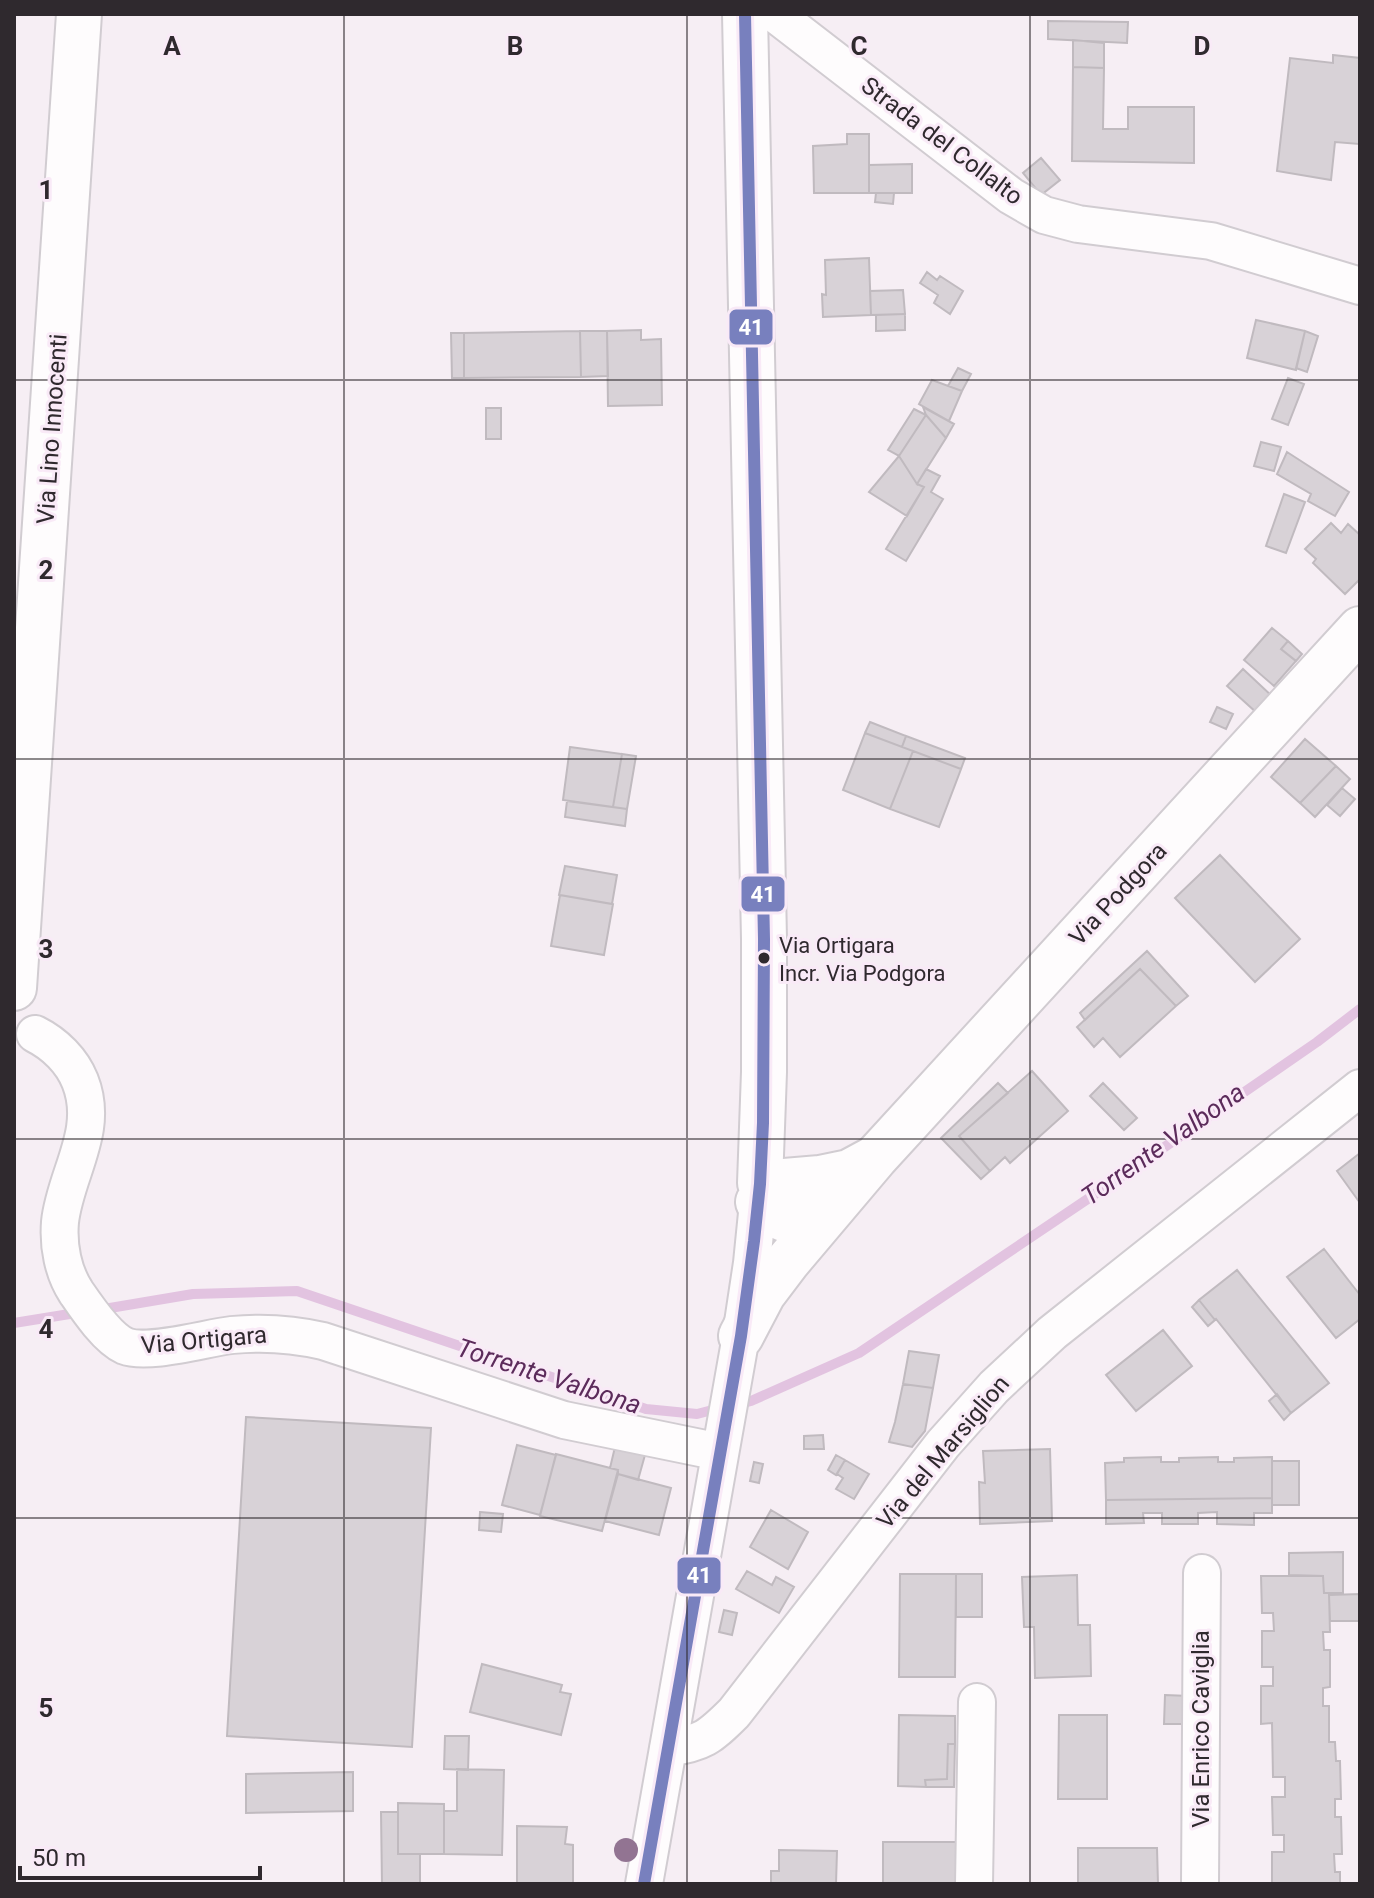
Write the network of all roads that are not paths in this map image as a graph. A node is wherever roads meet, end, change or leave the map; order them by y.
1 (79, 14) edge
2 (745, 14) edge
3 (775, 14) edge
4 (1360, 286) edge
5 (1360, 629) edge
6 (14, 988) edge
7 (35, 1034) dead end
8 (1360, 1088) edge
9 (875, 1158) junction
10 (759, 1193) junction
11 (823, 1218) junction
12 (738, 1351) junction
13 (722, 1441) junction
14 (1202, 1573) dead end
15 (977, 1702) dead end
16 (668, 1748) junction
17 (644, 1884) edge
18 (974, 1884) edge
19 (1200, 1884) edge

1 - 6 main road, Via Lino Innocenti
2 - 10 main road
3 - 4 street, Strada del Collalto
5 - 9 main road, Via Podgora
7 - 13 street, Via Ortigara
8 - 16 street, Via del Marsiglion
9 - 10 main road, Via Podgora
9 - 11 main road, Via Podgora
10 - 11 main road
10 - 12 street
11 - 12 main road, Via Podgora
12 - 13 street
13 - 16 street
14 - 19 street, Via Enrico Caviglia
15 - 18 street
16 - 17 street

